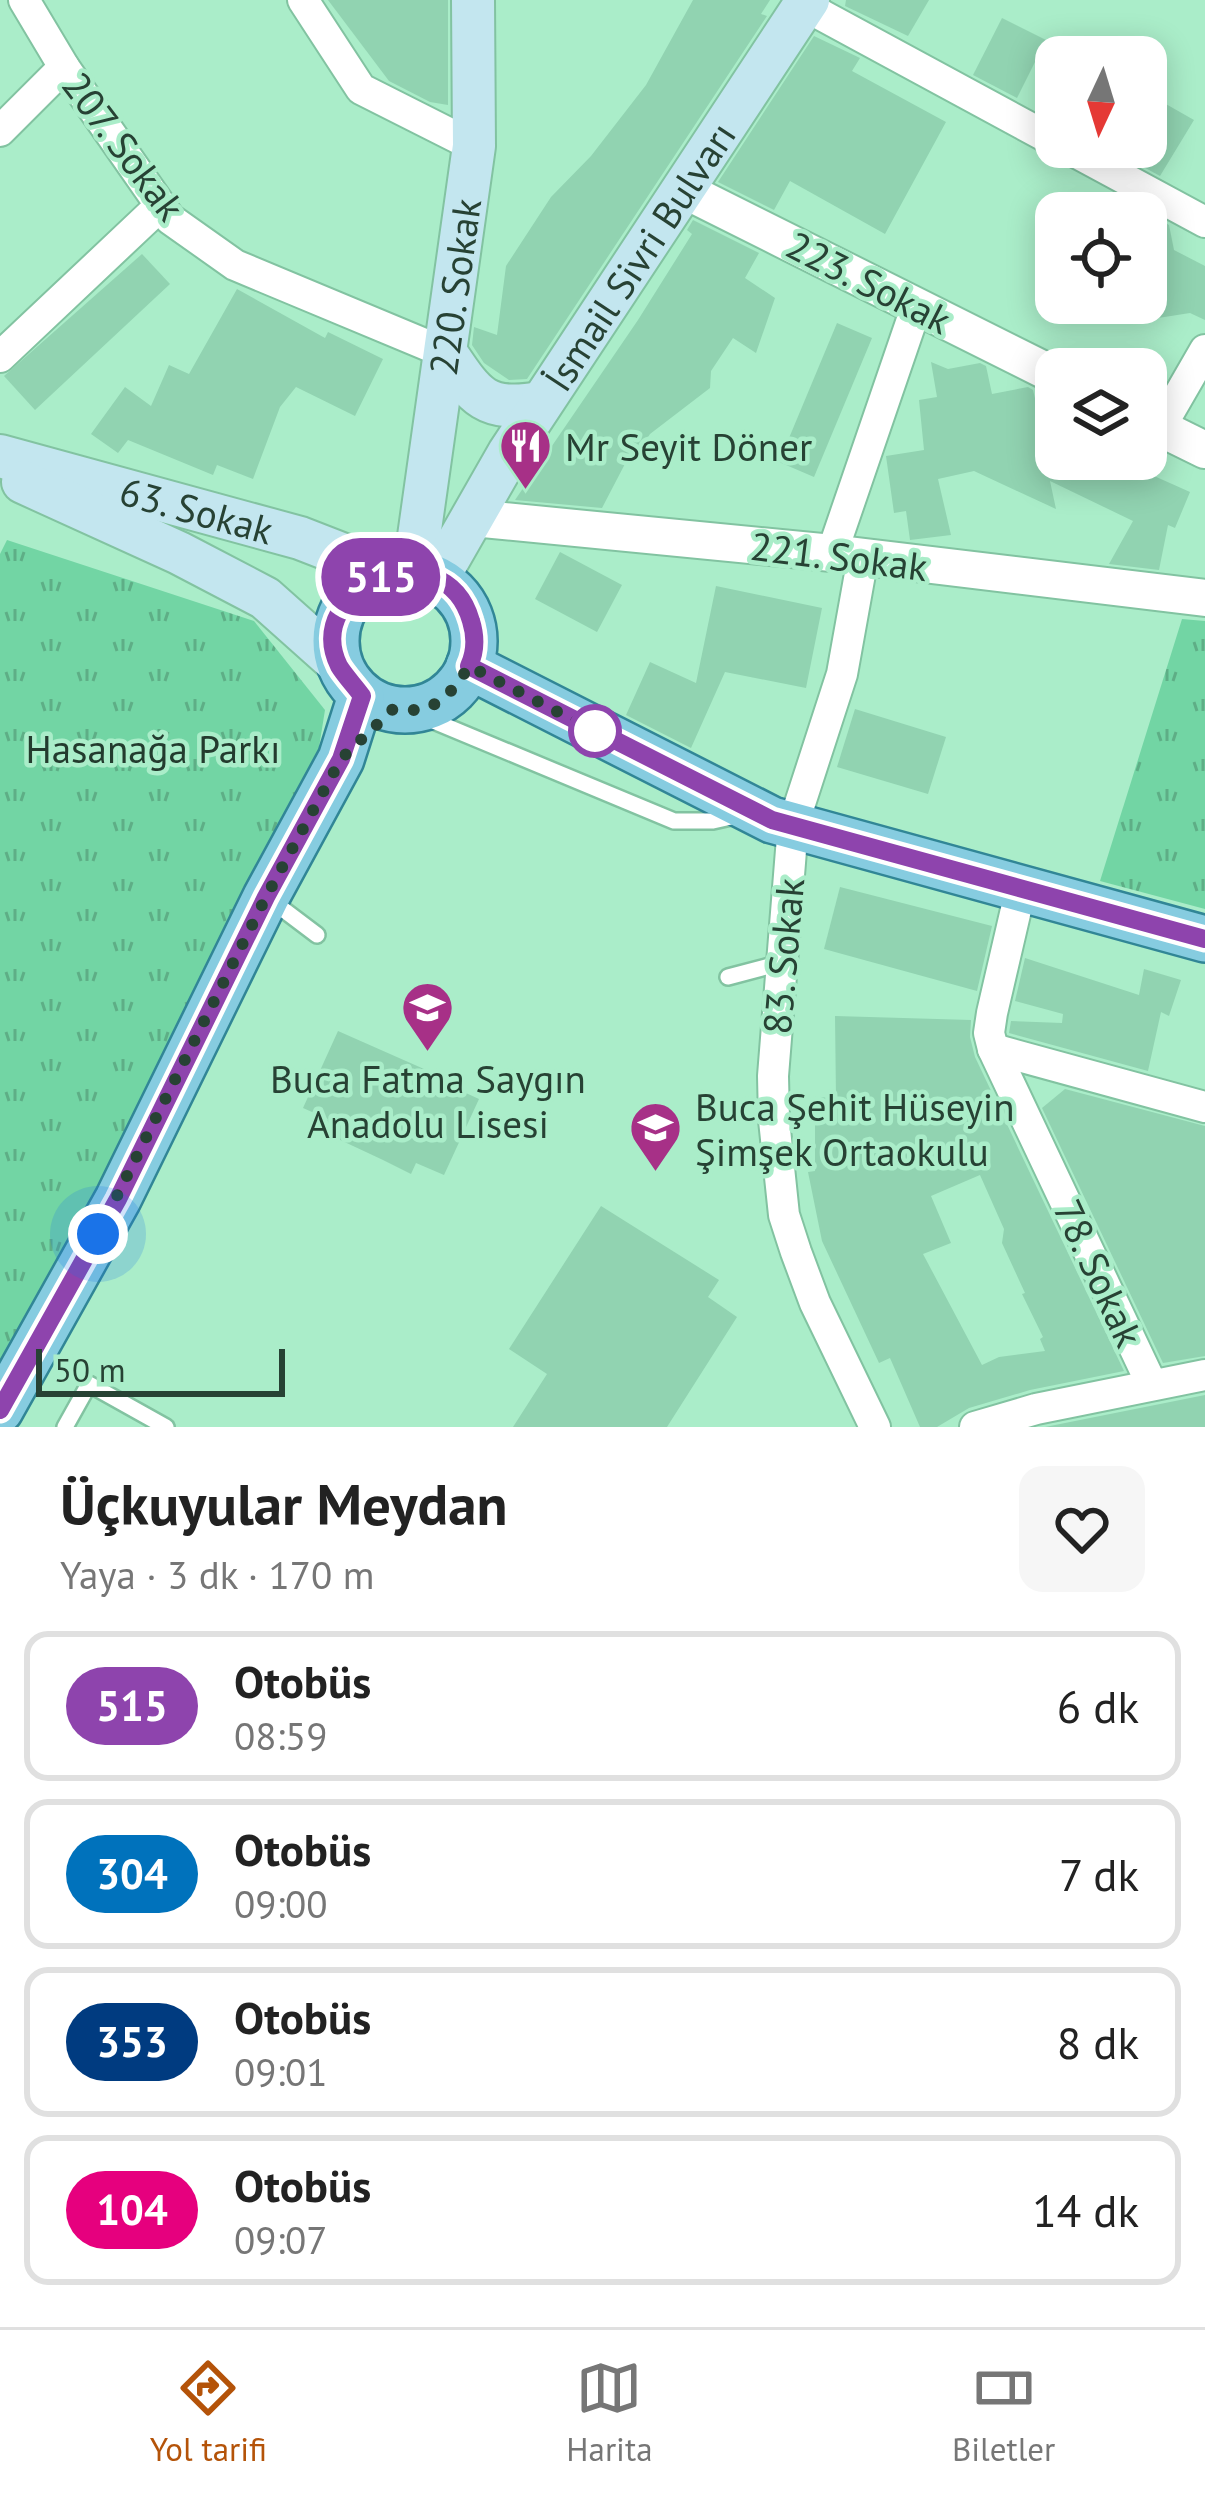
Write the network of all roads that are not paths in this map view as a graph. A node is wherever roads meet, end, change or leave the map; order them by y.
1 (303, 0) edge
2 (473, 0) edge
3 (27, 1) edge
4 (806, 3) edge
5 (64, 67) junction
6 (1035, 130) edge
7 (0, 131) edge
8 (474, 146) junction
9 (1105, 168) edge
10 (682, 189) junction
11 (160, 206) junction
12 (1205, 222) edge
13 (917, 305) junction
14 (1205, 350) edge
15 (446, 353) junction
16 (0, 357) edge
17 (1035, 365) edge
18 (542, 403) junction
19 (1167, 405) edge
20 (1167, 432) edge
21 (1205, 450) edge
22 (0, 456) edge
23 (0, 472) edge
24 (472, 518) junction
25 (848, 555) junction
26 (414, 575) junction
27 (1205, 598) edge
28 (404, 690) junction
29 (773, 819) junction
30 (1021, 888) junction
31 (266, 897) junction
32 (317, 935) dead end
33 (1205, 939) edge
34 (781, 963) junction
35 (728, 977) dead end
36 (993, 1049) junction
37 (1205, 1107) edge
38 (1205, 1375) edge
39 (1153, 1385) junction
40 (0, 1410) edge
41 (65, 1427) edge
42 (166, 1427) edge
43 (875, 1427) edge
44 (976, 1427) edge

1 - 8 street
2 - 8 main road, 220. Sokak
3 - 5 street, 207. Sokak
4 - 6 street
4 - 10 main road, İsmail Sivri Bulvarı
5 - 7 street
5 - 11 street, 207. Sokak
8 - 15 main road, 220. Sokak
9 - 12 street
10 - 13 street, 223. Sokak
10 - 18 main road, İsmail Sivri Bulvarı
11 - 15 street, 207. Sokak
11 - 16 street
13 - 17 street, 223. Sokak
13 - 25 street, 83. Sokak
14 - 19 street
15 - 18 main road
15 - 26 main road, 220. Sokak
18 - 24 main road, İsmail Sivri Bulvarı
20 - 21 street
22 - 26 main road, 63. Sokak
23 - 28 main road, 63. Sokak
24 - 25 street, 221. Sokak
24 - 26 main road, İsmail Sivri Bulvarı
25 - 27 street, 221. Sokak
25 - 29 street, 83. Sokak
26 - 28 main road
26 - 28 main road
28 - 29 main road
28 - 31 main road
29 - 30 main road
29 - 34 street, 83. Sokak
30 - 33 main road
30 - 36 street, 78. Sokak
31 - 32 lane
31 - 40 main road
34 - 35 lane
34 - 43 street, 83. Sokak
36 - 37 street
36 - 39 street, 78. Sokak
38 - 39 street
39 - 44 street
41 - 42 lane

